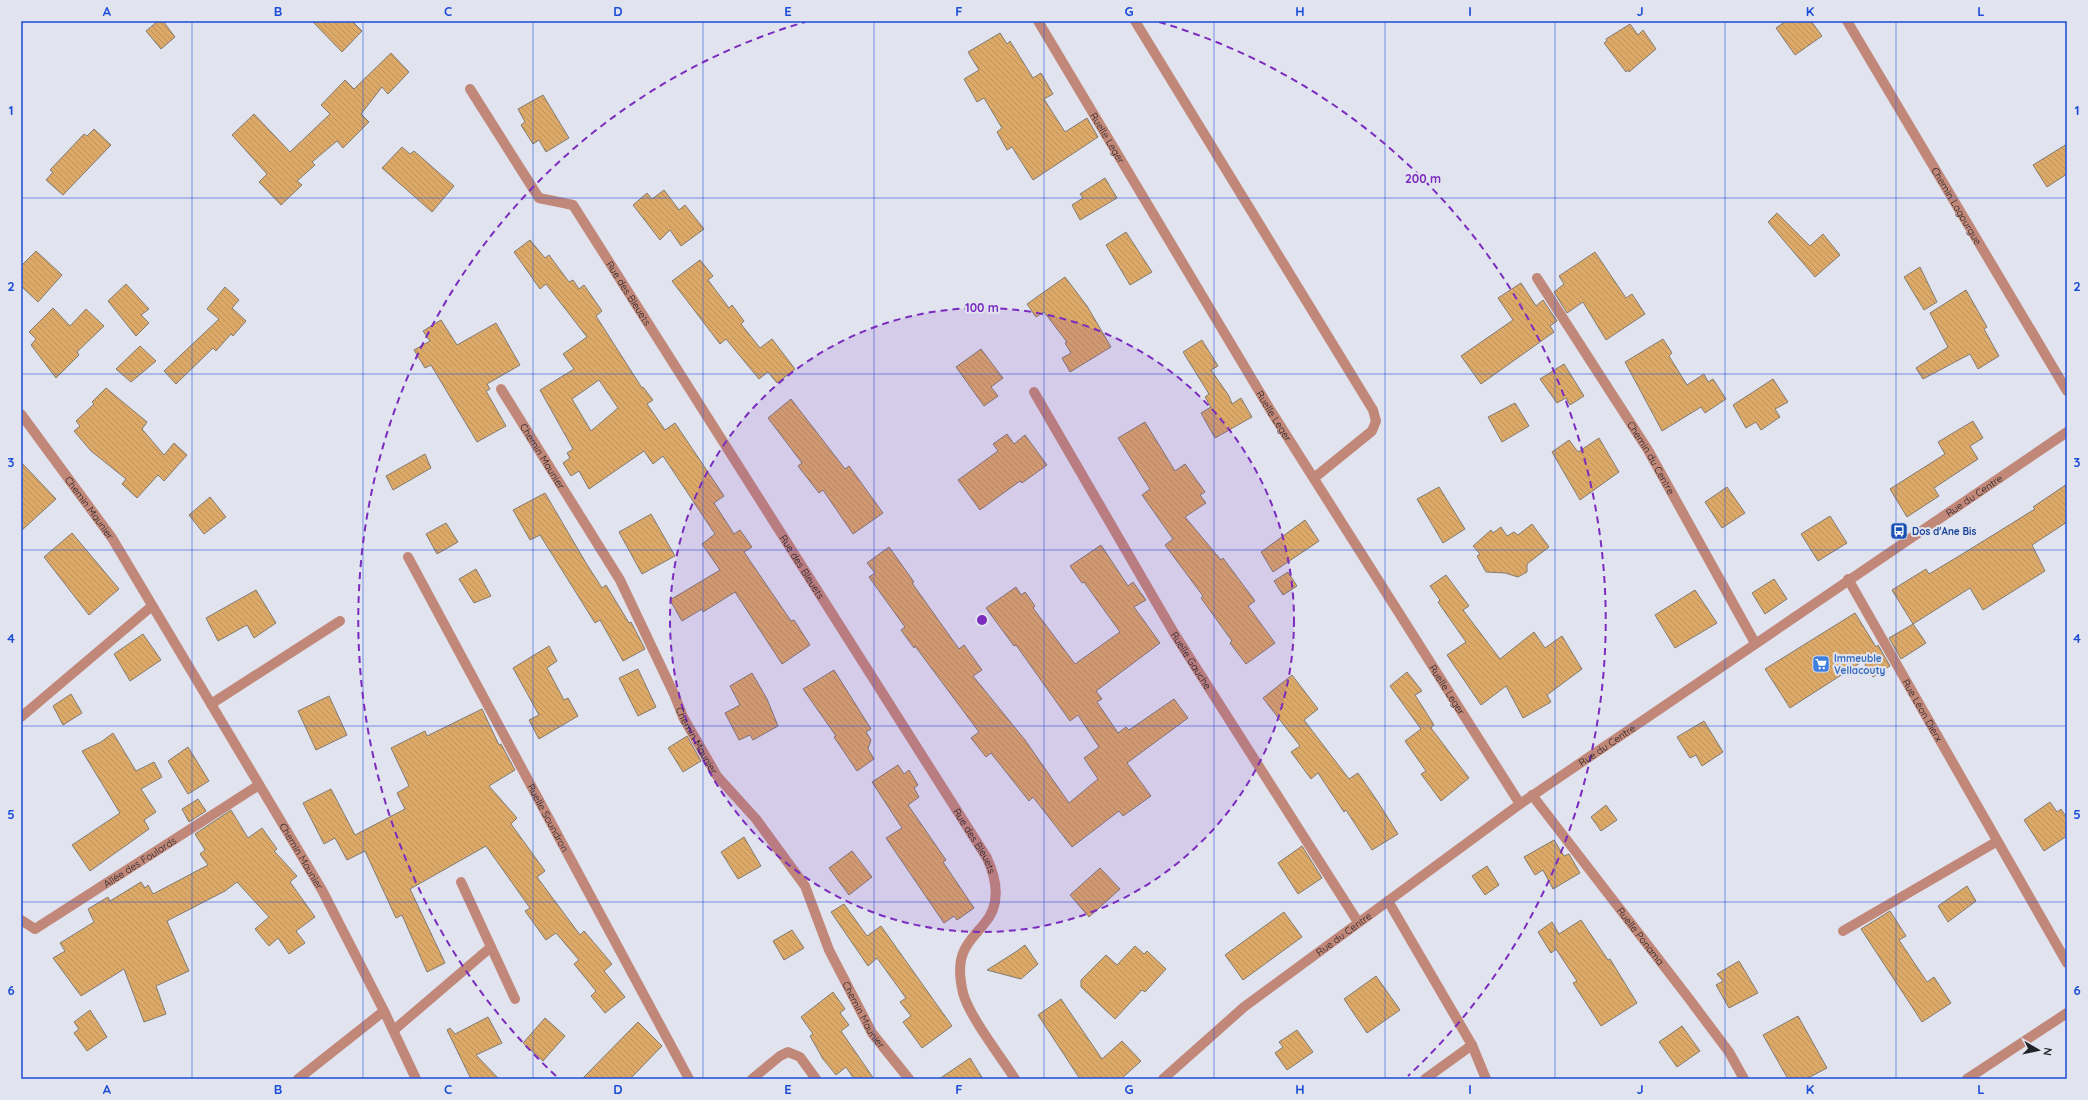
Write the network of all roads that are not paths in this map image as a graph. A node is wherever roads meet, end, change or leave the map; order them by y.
1 (1038, 21) edge
2 (1135, 21) edge
3 (1847, 21) edge
4 (470, 89) dead end
5 (1537, 278) dead end
6 (501, 389) dead end
7 (2067, 391) edge
8 (1034, 392) dead end
9 (22, 418) edge
10 (2067, 432) edge
11 (1314, 478) junction
12 (408, 557) dead end
13 (1848, 579) junction
14 (152, 606) junction
15 (340, 621) dead end
16 (1755, 643) junction
17 (211, 704) junction
18 (21, 717) edge
19 (259, 785) junction
20 (1532, 795) junction
21 (1520, 804) junction
22 (1996, 842) junction
23 (461, 882) dead end
24 (1388, 901) junction
25 (21, 920) edge
26 (1358, 922) junction
27 (1843, 931) dead end
28 (491, 947) junction
29 (2067, 963) edge
30 (515, 999) dead end
31 (384, 1011) junction
32 (2067, 1013) edge
33 (394, 1030) junction
34 (1472, 1045) junction
35 (298, 1079) edge
36 (416, 1079) edge
37 (689, 1079) edge
38 (752, 1079) edge
39 (816, 1079) edge
40 (909, 1079) edge
41 (1015, 1079) edge
42 (1164, 1079) edge
43 (1424, 1079) edge
44 (1486, 1079) edge
45 (1744, 1079) edge
46 (1967, 1079) edge

1 - 11 street, Ruelle Leger
2 - 11 street
3 - 7 street, Chemin Lagourgue
4 - 41 street, Rue des Bleuets
5 - 16 street, Chemin du Centre
6 - 40 street, Chemin Maunier
8 - 26 street, Ruelle Gauche
9 - 14 street, Chemin Maunier
10 - 13 street, Rue du Centre
11 - 21 street, Ruelle Leger
12 - 37 street, Ruelle Soundron
13 - 16 street, Rue du Centre
13 - 22 street, Rue Léon Dierx
14 - 17 street, Chemin Maunier
14 - 18 street
15 - 17 street
16 - 20 street, Rue du Centre
17 - 19 street, Chemin Maunier
19 - 25 street, Allée des Foulards
19 - 31 street, Chemin Maunier
20 - 21 street, Rue du Centre
20 - 45 street, Ruelle Ponama
21 - 24 street, Rue du Centre
22 - 27 street
22 - 29 street, Rue Léon Dierx
23 - 28 street
24 - 26 street, Rue du Centre
24 - 34 street
26 - 42 street, Rue du Centre
28 - 30 street
28 - 33 street
31 - 33 street, Chemin Maunier
31 - 35 street
32 - 46 street
33 - 36 street, Chemin Maunier
34 - 43 street
34 - 44 street
38 - 39 street

